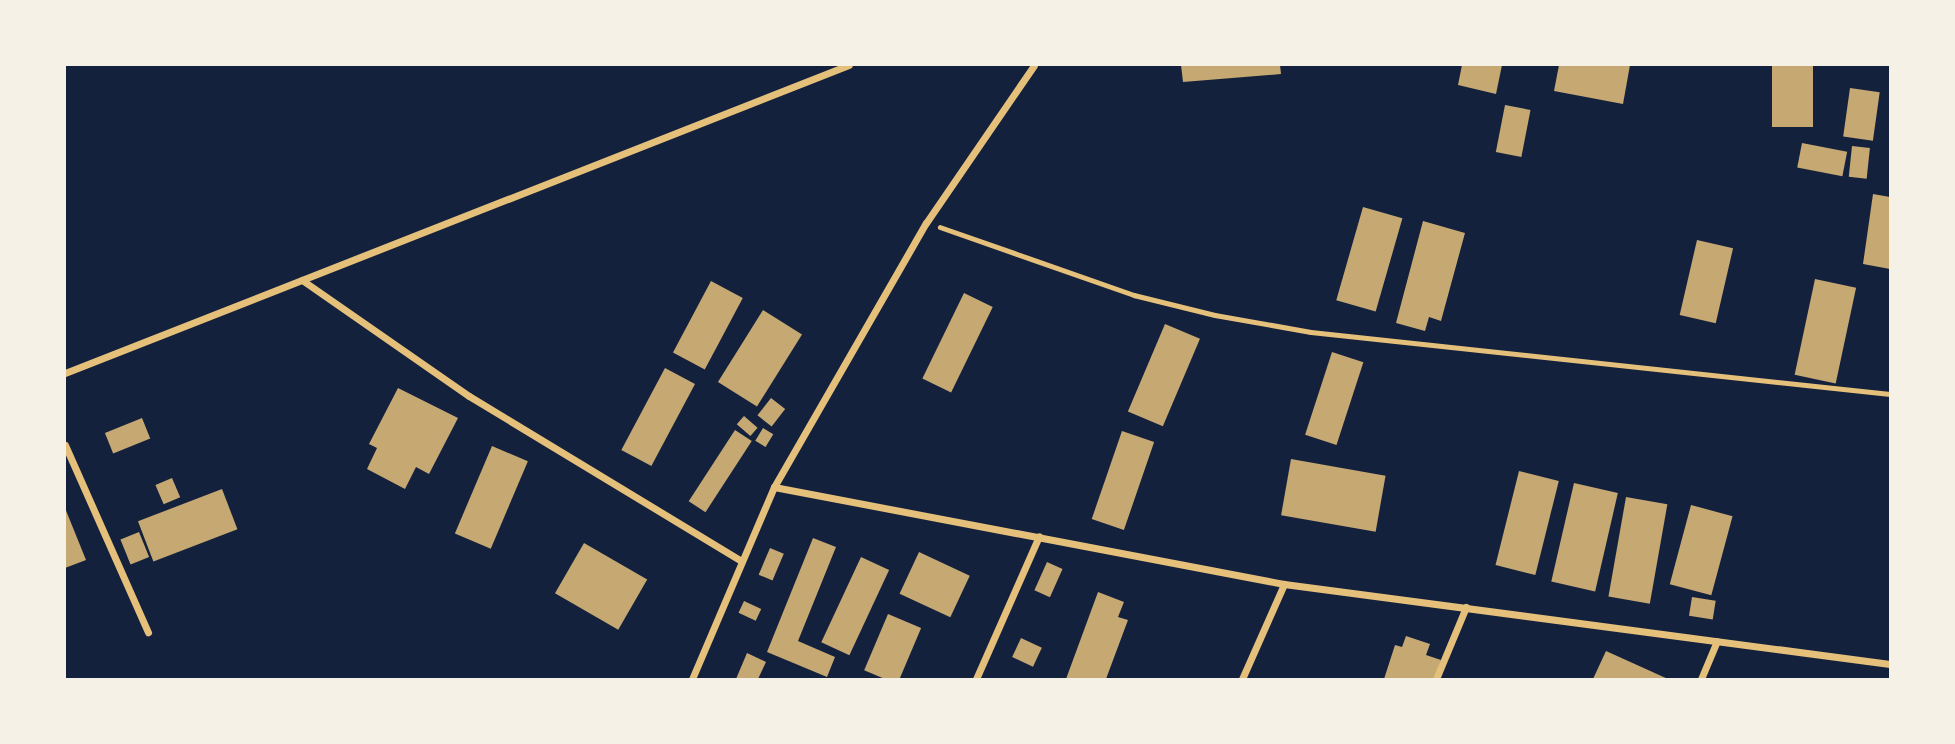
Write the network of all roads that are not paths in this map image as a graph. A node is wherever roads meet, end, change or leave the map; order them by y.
1 (849, 65) edge
2 (1034, 65) edge
3 (302, 280) junction
4 (65, 373) edge
5 (65, 445) edge
6 (774, 487) junction
7 (1040, 536) junction
8 (741, 561) junction
9 (1284, 584) junction
10 (1466, 607) junction
11 (148, 632) dead end
12 (1717, 641) junction
13 (1890, 664) edge
14 (692, 679) edge
15 (976, 679) edge
16 (1242, 679) edge
17 (1436, 679) edge
18 (1702, 679) edge

1 - 3 street
2 - 6 street
3 - 4 street
3 - 8 street
5 - 11 street
6 - 7 street
6 - 8 street
7 - 9 street
7 - 15 street
8 - 14 street
9 - 10 street
9 - 16 street
10 - 12 street
10 - 17 street
12 - 13 street
12 - 18 street

